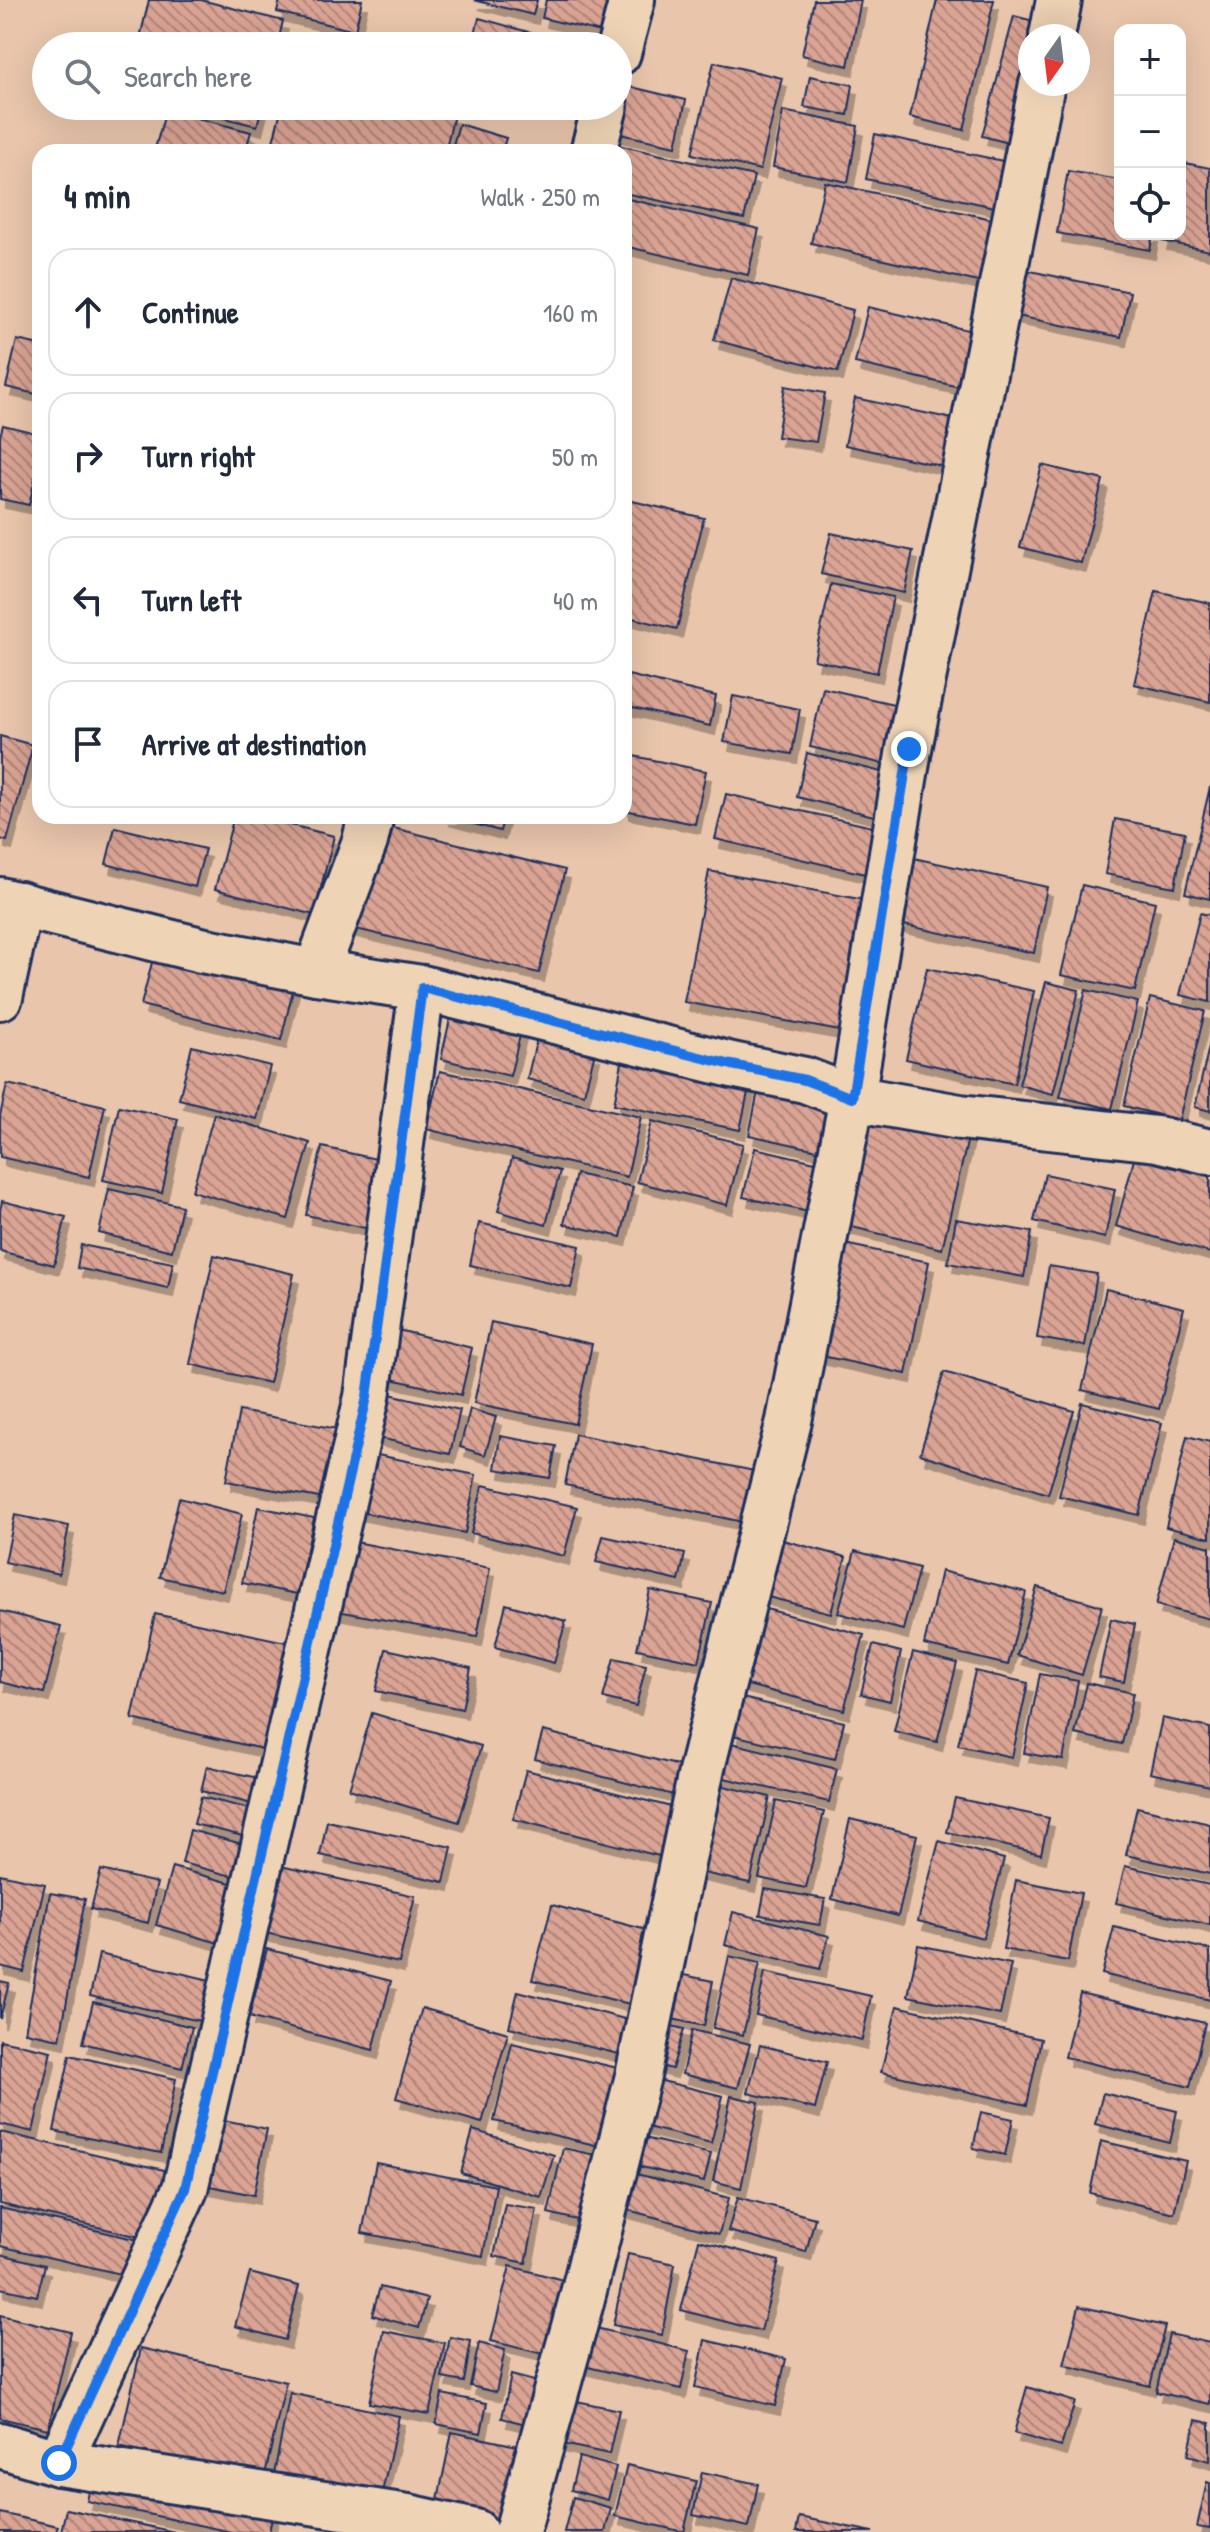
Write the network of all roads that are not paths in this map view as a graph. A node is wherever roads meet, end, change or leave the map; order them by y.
1 (632, 0) edge
2 (1059, 0) edge
3 (1054, 24) edge
4 (624, 32) edge
5 (1040, 96) edge
6 (601, 120) edge
7 (595, 144) edge
8 (369, 824) edge
9 (10, 902) edge
10 (316, 972) junction
11 (422, 988) junction
12 (0, 997) edge
13 (852, 1098) junction
14 (1210, 1152) edge
15 (0, 2445) edge
16 (59, 2463) junction
17 (475, 2532) edge
18 (517, 2532) edge

1 - 4 street
2 - 3 street
5 - 13 street
6 - 7 street
8 - 10 street
9 - 10 street
9 - 12 street
10 - 11 street
11 - 13 street
11 - 16 street
13 - 14 street
13 - 18 street
15 - 16 street
16 - 17 street

